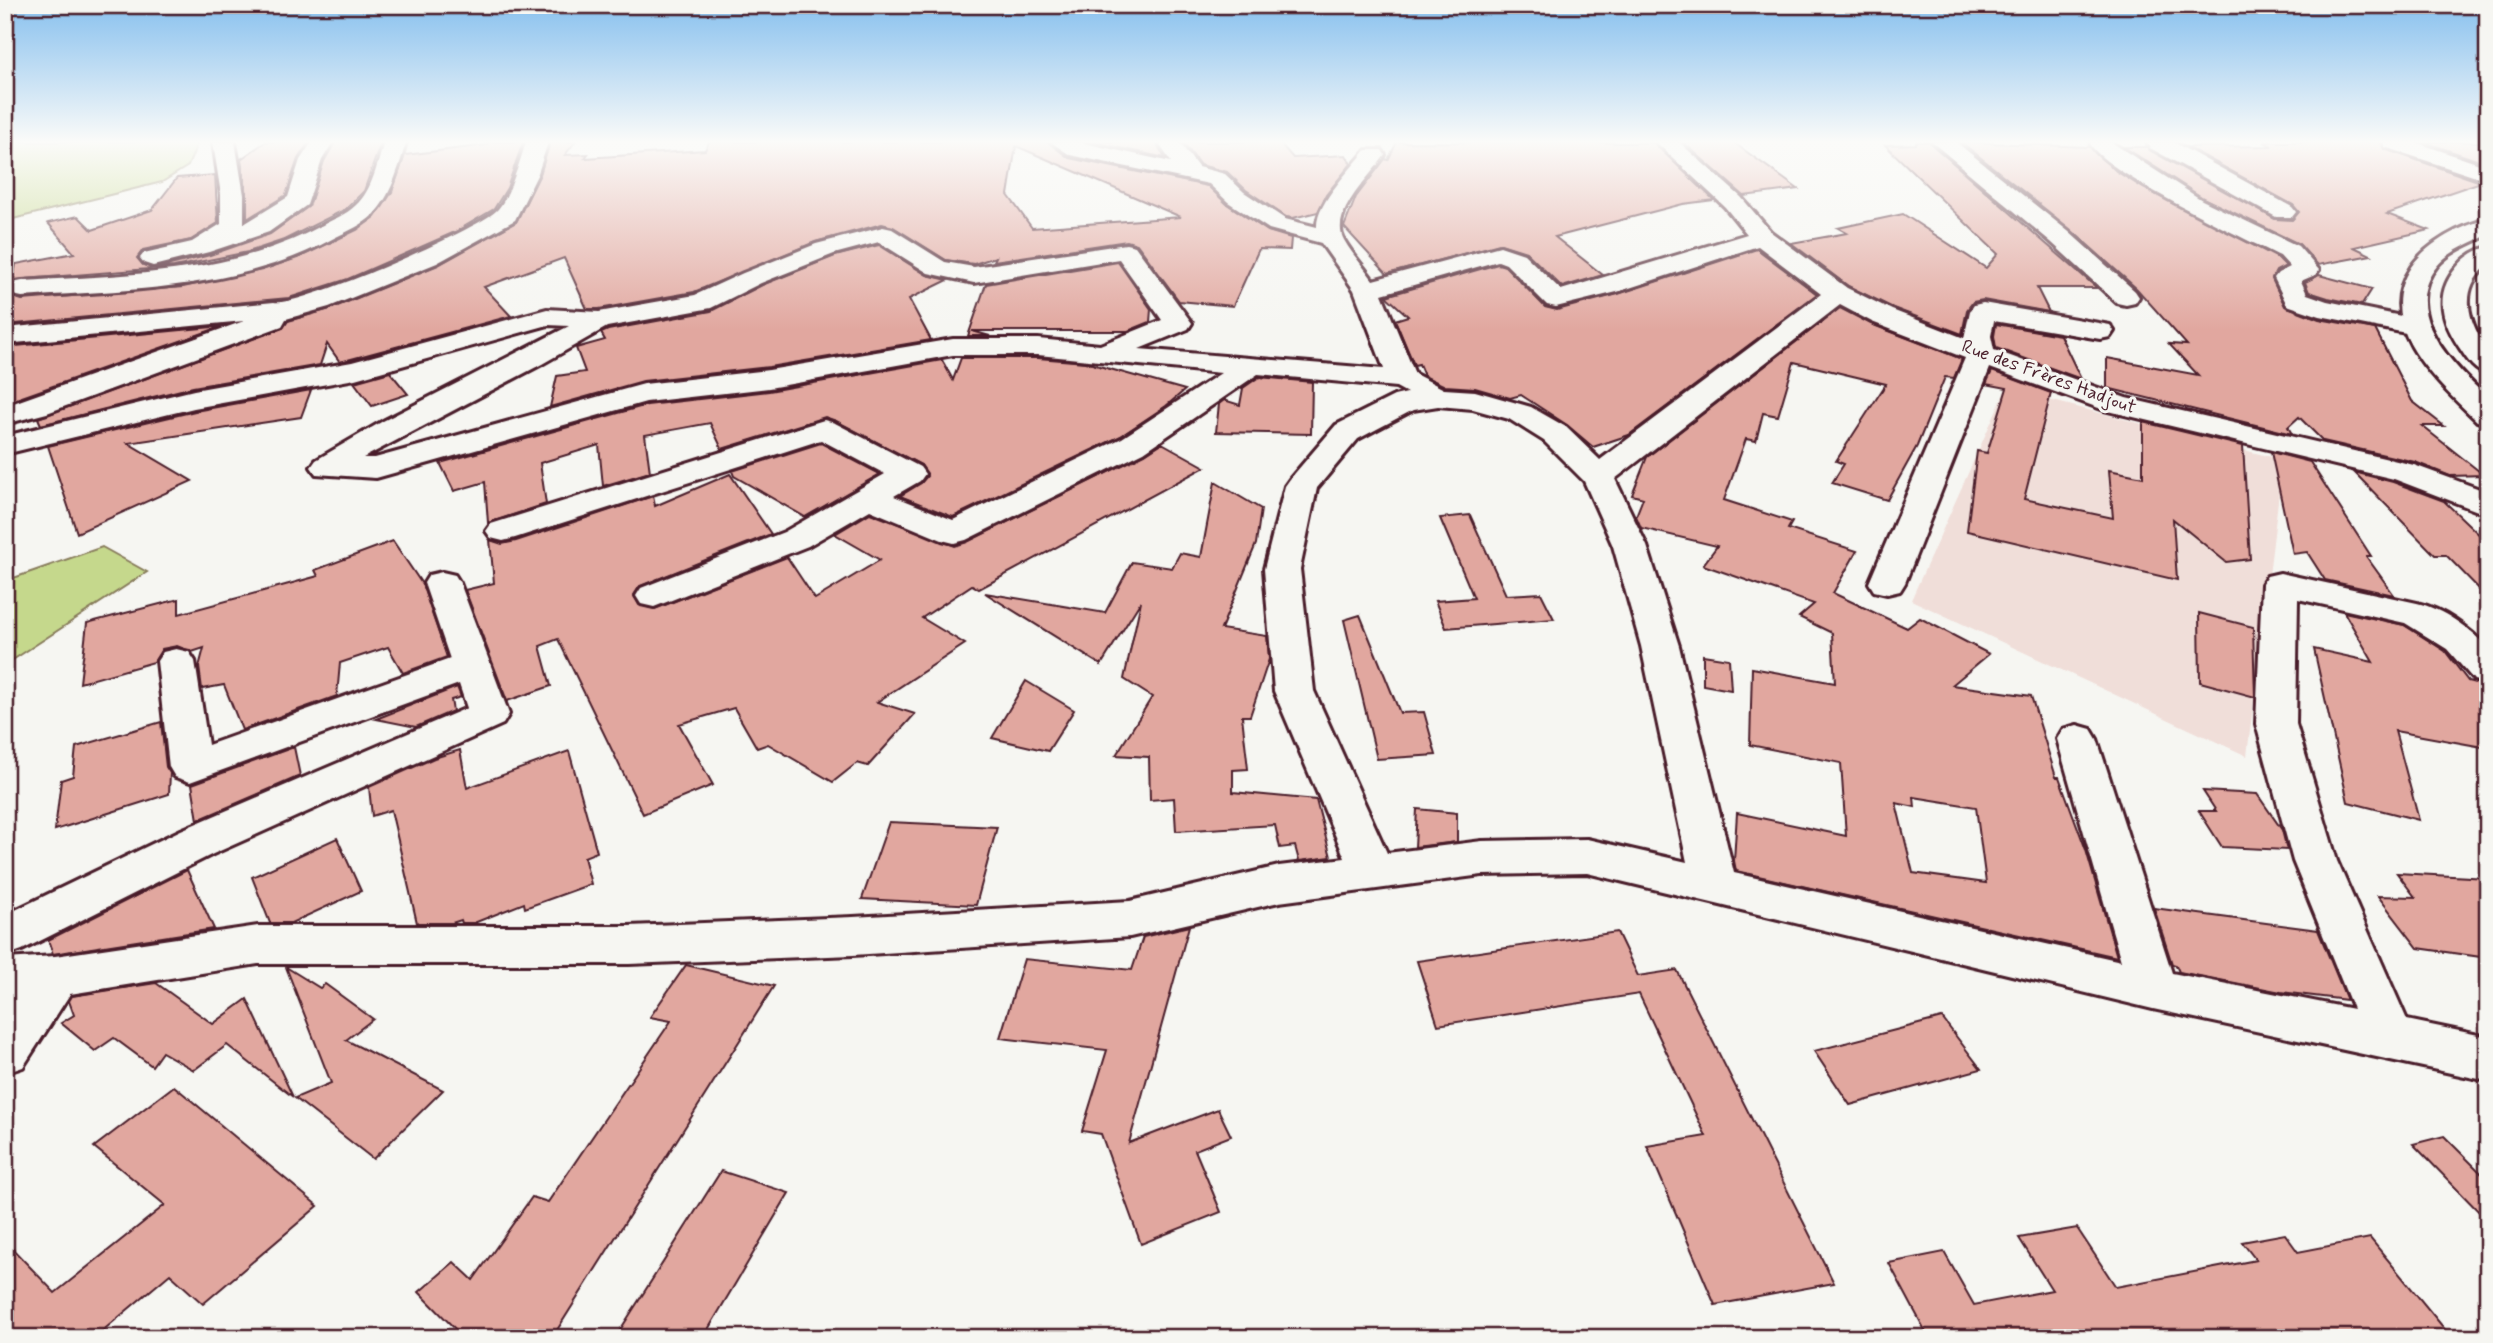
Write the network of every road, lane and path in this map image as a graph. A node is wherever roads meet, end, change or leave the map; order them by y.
1 (235, 205) edge
2 (292, 205) edge
3 (369, 205) edge
4 (512, 205) edge
5 (1248, 205) edge
6 (1336, 205) edge
7 (1735, 205) edge
8 (2022, 205) edge
9 (2193, 205) edge
10 (2271, 205) edge
11 (2284, 212) dead end
12 (2488, 226) edge
13 (1762, 237) junction
14 (1330, 238) junction
15 (200, 247) junction
16 (2488, 254) edge
17 (1367, 290) junction
18 (14, 291) edge
19 (1838, 294) junction
20 (2126, 297) dead end
21 (273, 314) junction
22 (599, 320) junction
23 (2416, 327) junction
24 (2100, 331) dead end
25 (5, 336) edge
26 (1103, 354) junction
27 (1981, 354) junction
28 (1252, 365) junction
29 (2488, 366) edge
30 (1403, 379) junction
31 (1438, 397) junction
32 (5, 415) edge
33 (2488, 415) edge
34 (5, 445) edge
35 (1598, 477) junction
36 (869, 498) junction
37 (2488, 505) edge
38 (503, 531) dead end
39 (442, 583) dead end
40 (1888, 583) dead end
41 (654, 596) dead end
42 (176, 661) dead end
43 (471, 665) junction
44 (2488, 671) edge
45 (2077, 739) dead end
46 (1373, 872) junction
47 (1714, 887) junction
48 (5, 937) edge
49 (55, 976) junction
50 (5, 979) edge
51 (2153, 989) junction
52 (2390, 1038) junction
53 (5, 1052) edge
54 (2488, 1059) edge

1 - 15 street
2 - 15 street
3 - 18 street
4 - 21 street
5 - 14 street
6 - 14 street
7 - 13 street, Rue des Frères Hadjout
8 - 20 street
9 - 23 street
10 - 11 street
12 - 23 street
13 - 17 street
13 - 19 street, Rue des Frères Hadjout
14 - 17 street
15 - 18 street
16 - 29 street
17 - 30 street
19 - 27 street, Rue des Frères Hadjout
19 - 35 street
21 - 25 street
21 - 32 street
22 - 26 street
22 - 26 street
22 - 34 street
23 - 33 street
24 - 27 street
26 - 28 street
27 - 37 street, Rue des Frères Hadjout
27 - 40 street
28 - 30 street
28 - 36 street
30 - 31 street
31 - 35 street
31 - 46 street
35 - 47 street
36 - 38 street
36 - 41 street
39 - 43 street
42 - 43 street
43 - 48 street
44 - 52 street
45 - 51 street
46 - 47 street
46 - 49 street
47 - 51 street
49 - 50 street
49 - 53 street
51 - 52 street
52 - 54 street

